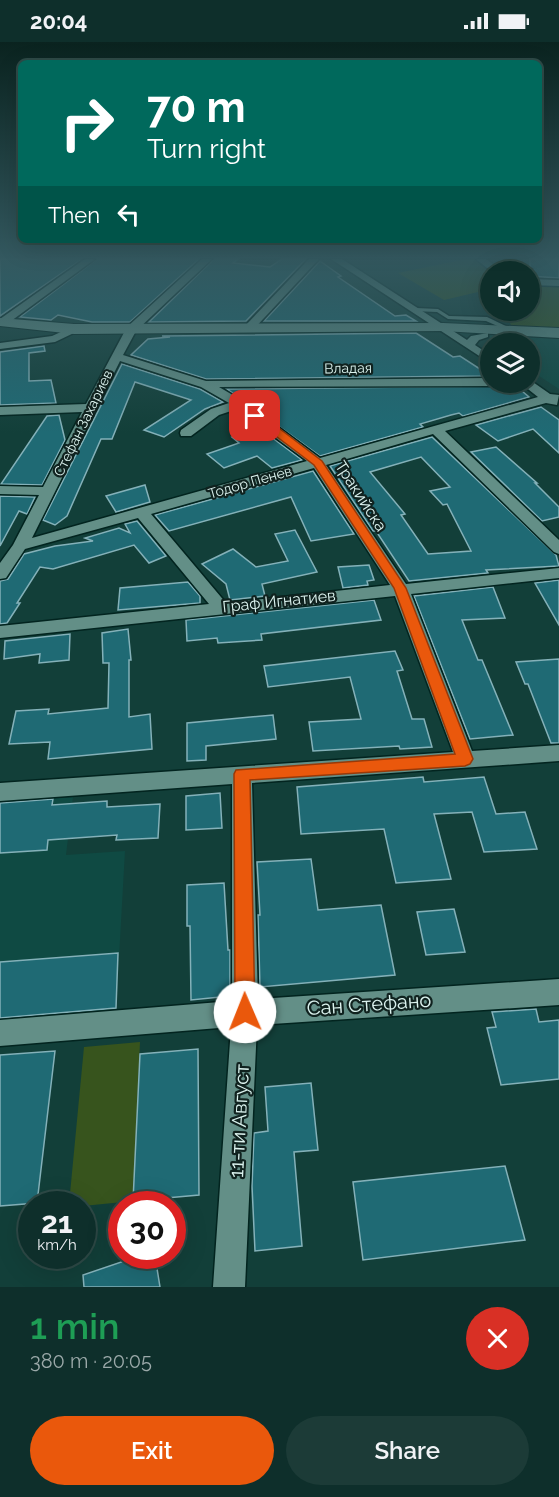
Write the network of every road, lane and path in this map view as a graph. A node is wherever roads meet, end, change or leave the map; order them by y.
1 (144, 317) edge
2 (259, 317) edge
3 (427, 317) edge
4 (450, 317) edge
5 (1, 322) edge
6 (252, 325) junction
7 (74, 329) junction
8 (131, 329) junction
9 (447, 330) junction
10 (513, 331) junction
11 (559, 333) edge
12 (480, 334) edge
13 (480, 336) edge
14 (540, 338) edge
15 (559, 339) edge
16 (470, 345) junction
17 (0, 346) edge
18 (480, 352) edge
19 (116, 356) junction
20 (480, 382) edge
21 (205, 384) junction
22 (540, 391) edge
23 (556, 401) edge
24 (239, 404) junction
25 (91, 408) junction
26 (0, 411) edge
27 (436, 430) junction
28 (186, 433) dead end
29 (318, 463) junction
30 (0, 490) edge
31 (49, 491) junction
32 (141, 512) junction
33 (20, 546) junction
34 (559, 549) edge
35 (559, 573) edge
36 (0, 574) edge
37 (400, 588) junction
38 (220, 607) junction
39 (0, 632) edge
40 (559, 753) edge
41 (465, 759) junction
42 (242, 774) junction
43 (0, 792) edge
44 (559, 992) edge
45 (245, 1012) junction
46 (0, 1033) edge
47 (229, 1287) edge

1 - 8 street, Стефан Захариев
2 - 6 street
3 - 9 street
4 - 10 lane
5 - 7 street
6 - 8 street
6 - 9 street
7 - 8 street
7 - 17 street
8 - 19 street, Стефан Захариев
9 - 10 street
9 - 12 street
9 - 16 street
10 - 11 street
13 - 16 street
14 - 15 street
16 - 18 street
19 - 21 street, Тракийска
19 - 25 street, Стефан Захариев
20 - 21 street, Владая
21 - 24 street, Тракийска
22 - 23 street
23 - 27 street, Тодор Пенев
24 - 28 street
24 - 29 street, Тракийска
25 - 26 street
25 - 31 street, Стефан Захариев
27 - 29 street, Тодор Пенев
27 - 34 street
29 - 32 street, Тодор Пенев
29 - 37 street, Тракийска
30 - 31 street
31 - 33 street, Стефан Захариев
32 - 33 street, Тодор Пенев
32 - 38 street
33 - 36 street, Стефан Захариев
35 - 37 street, Граф Игнатиев
37 - 38 street, Граф Игнатиев
37 - 41 street, Тракийска
38 - 39 street, Граф Игнатиев
40 - 41 street
41 - 42 street
42 - 43 street
42 - 45 street, 11-ти Август
44 - 45 street, Сан Стефано
45 - 46 street, Сан Стефано
45 - 47 street, 11-ти Август

